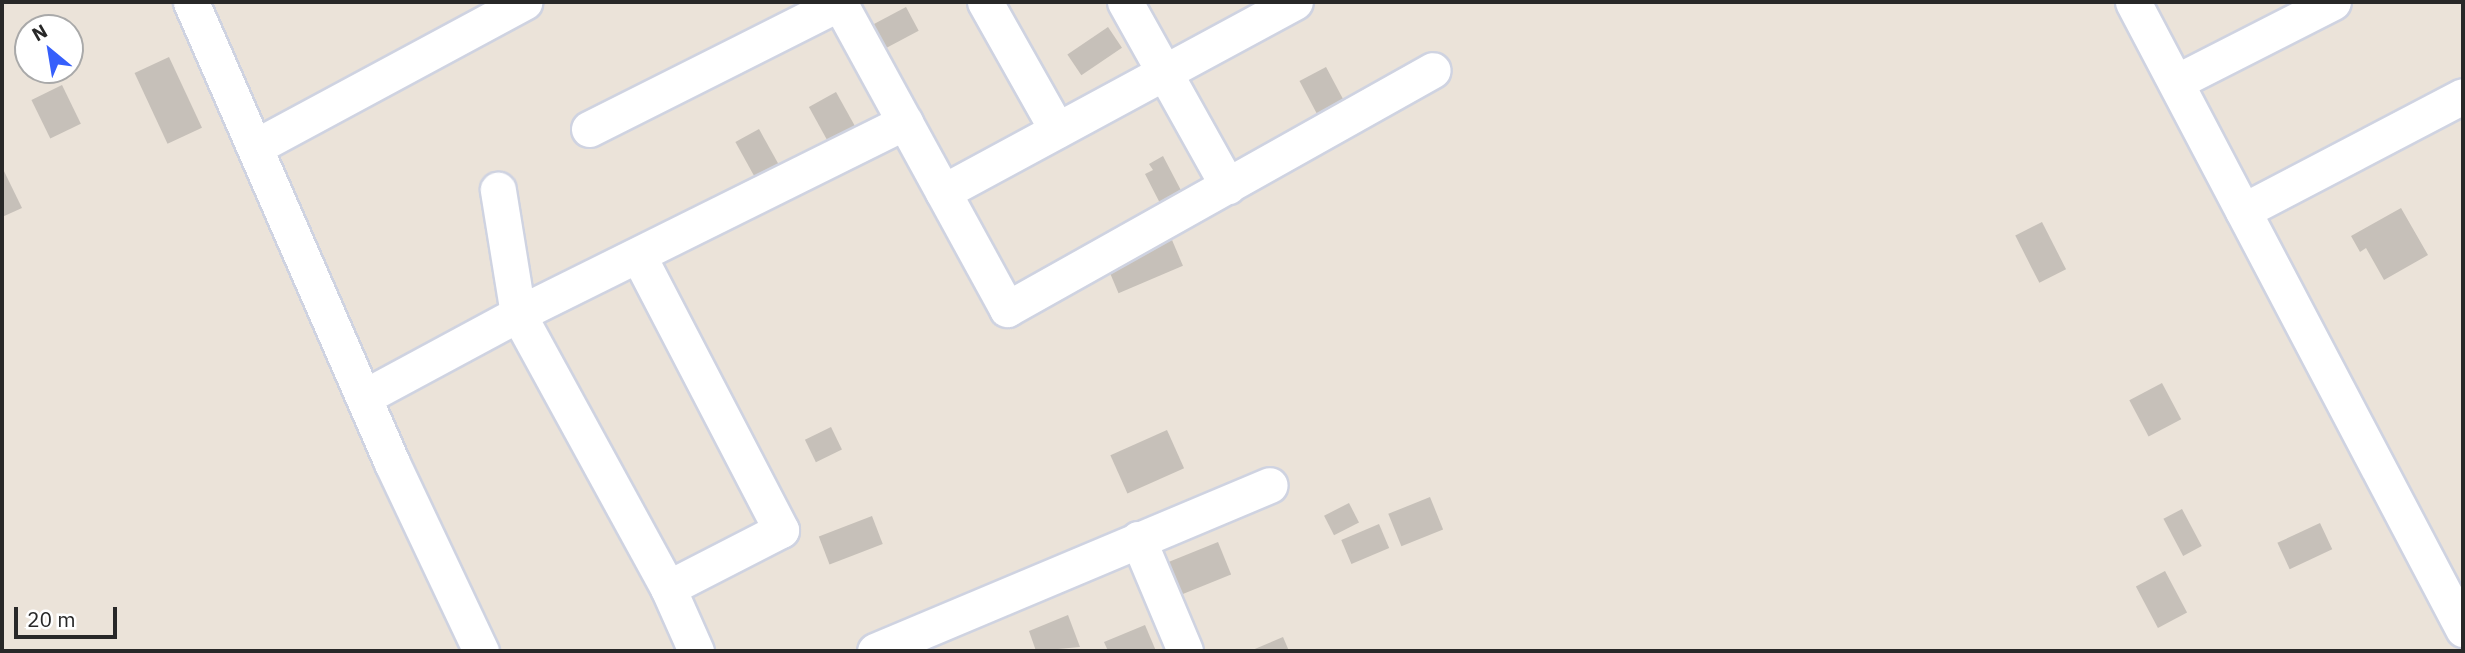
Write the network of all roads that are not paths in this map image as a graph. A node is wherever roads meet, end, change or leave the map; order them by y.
1 (524, 2) edge
2 (839, 2) edge
3 (985, 2) edge
4 (1125, 2) edge
5 (1295, 2) edge
6 (2133, 2) edge
7 (2333, 2) edge
8 (199, 4) edge
9 (1433, 70) dead end
10 (1164, 72) junction
11 (2176, 82) junction
12 (2463, 96) edge
13 (905, 122) junction
14 (589, 128) dead end
15 (1057, 130) junction
16 (255, 147) junction
17 (1227, 186) junction
18 (498, 190) dead end
19 (943, 192) junction
20 (2243, 211) junction
21 (638, 255) junction
22 (518, 314) junction
23 (364, 397) junction
24 (1269, 485) dead end
25 (1138, 539) junction
26 (668, 588) junction
27 (2454, 590) edge
28 (2463, 629) edge
29 (481, 651) edge
30 (696, 651) edge
31 (875, 651) edge
32 (1185, 651) edge

1 - 16 street
2 - 13 street
2 - 14 street
3 - 15 street
4 - 10 street
5 - 10 street
6 - 11 street
7 - 11 street
8 - 16 street
9 - 17 street
10 - 15 street
10 - 17 street
11 - 20 street
12 - 20 street
13 - 19 street
13 - 21 street
15 - 19 street
16 - 23 street
17 - 19 street
18 - 22 street
20 - 27 street
21 - 22 street
21 - 26 street
22 - 23 street
22 - 26 street
23 - 29 street
24 - 25 street
25 - 31 street
25 - 32 street
26 - 30 street
27 - 28 street

